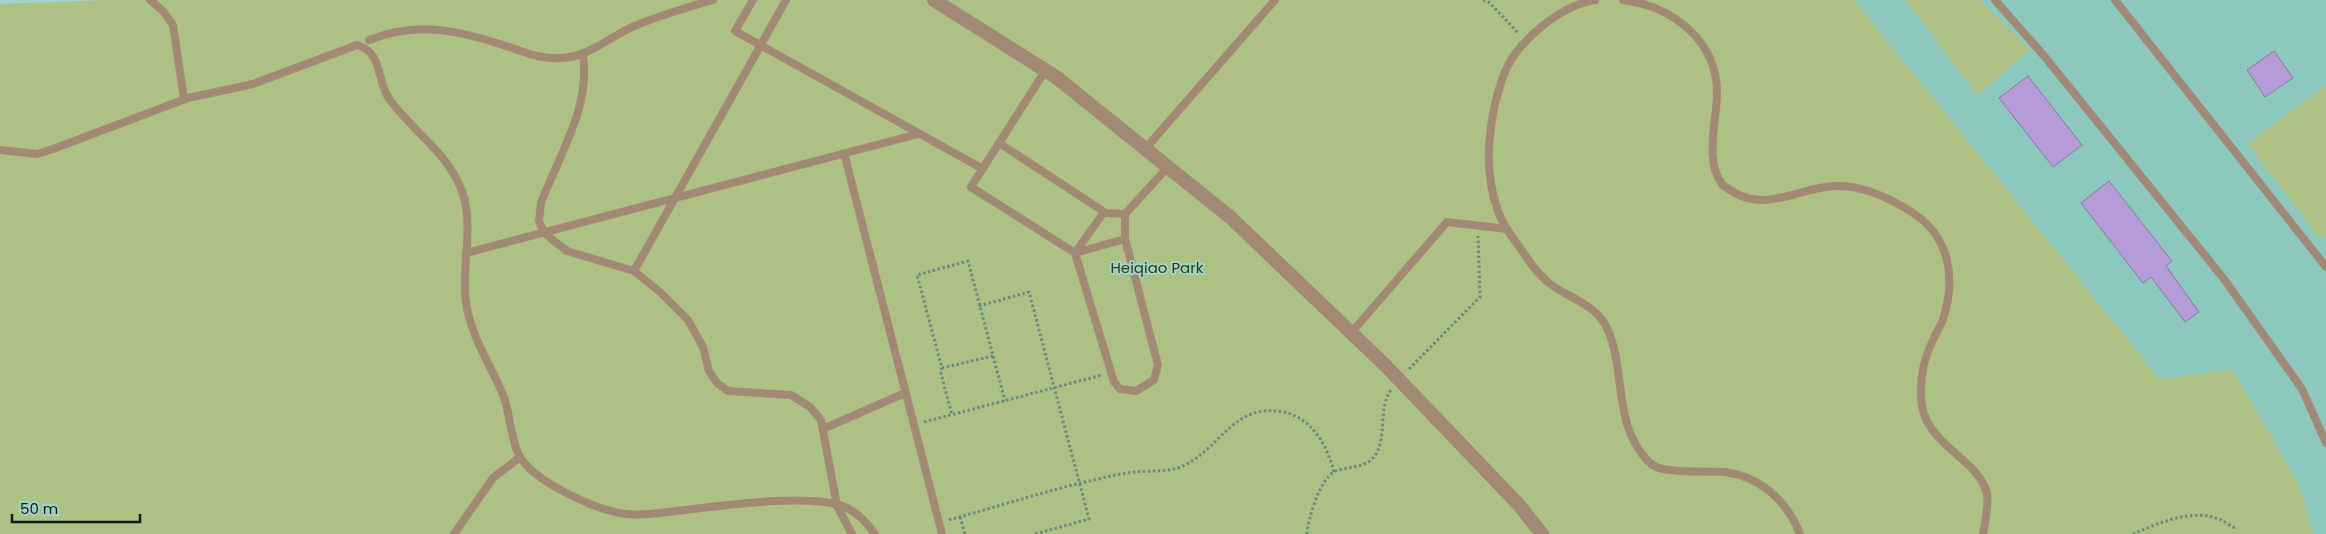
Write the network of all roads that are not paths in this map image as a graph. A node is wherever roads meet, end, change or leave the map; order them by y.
1 (150, 0) edge
2 (713, 0) edge
3 (786, 0) edge
4 (934, 0) edge
5 (1275, 0) edge
6 (1595, 0) edge
7 (1623, 0) edge
8 (1995, 0) edge
9 (2115, 0) edge
10 (750, 1) edge
11 (369, 40) dead end
12 (760, 46) junction
13 (583, 55) junction
14 (1046, 71) junction
15 (184, 100) junction
16 (918, 134) junction
17 (999, 143) junction
18 (1145, 149) junction
19 (0, 150) edge
20 (844, 153) junction
21 (1168, 167) junction
22 (982, 169) junction
23 (675, 198) junction
24 (1104, 212) junction
25 (1125, 214) junction
26 (1507, 229) junction
27 (544, 232) junction
28 (1125, 238) junction
29 (466, 253) junction
30 (1075, 253) junction
31 (2326, 267) edge
32 (634, 271) junction
33 (1351, 333) junction
34 (906, 393) junction
35 (823, 429) junction
36 (2326, 443) edge
37 (520, 457) junction
38 (837, 506) junction
39 (454, 534) edge
40 (852, 534) edge
41 (875, 534) edge
42 (942, 534) edge
43 (1542, 534) edge
44 (1800, 534) edge
45 (1983, 534) edge

1 - 15 lane
2 - 13 lane
3 - 12 lane
4 - 14 street
5 - 18 lane
6 - 26 lane
7 - 45 lane
8 - 36 lane
9 - 31 lane
10 - 12 lane
11 - 13 lane
12 - 16 lane
12 - 23 lane
13 - 27 lane
14 - 17 lane
14 - 18 street
15 - 19 lane
15 - 29 lane
16 - 20 lane
16 - 22 lane
17 - 22 lane
17 - 24 lane
18 - 21 street
20 - 23 lane
20 - 34 lane
21 - 25 lane
21 - 33 street
22 - 30 lane
23 - 27 lane
23 - 32 lane
24 - 25 lane
24 - 30 lane
25 - 28 lane
26 - 33 lane
26 - 44 lane
27 - 29 lane
27 - 32 lane
28 - 30 lane
28 - 30 lane
29 - 37 lane
32 - 35 lane
33 - 43 street
34 - 35 lane
34 - 42 lane
35 - 38 lane
37 - 38 lane
37 - 39 lane
38 - 40 lane
38 - 41 lane

